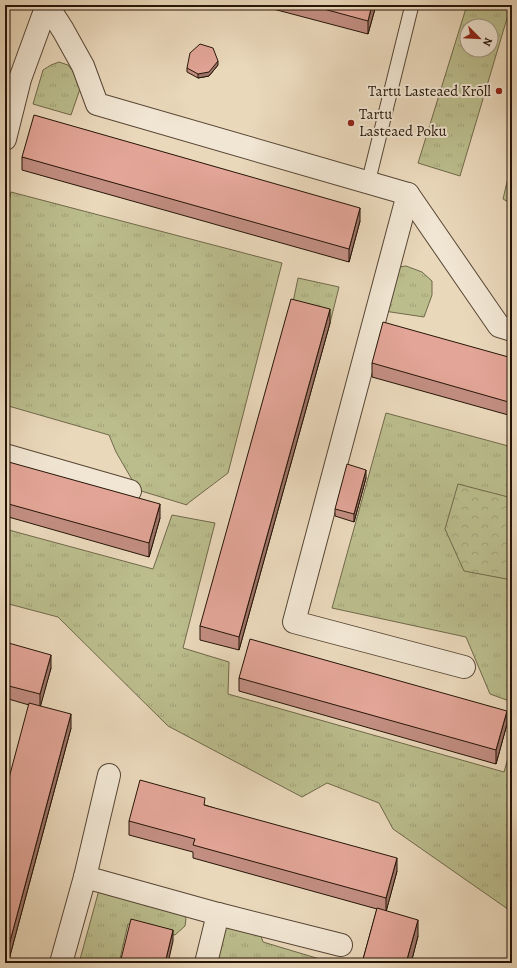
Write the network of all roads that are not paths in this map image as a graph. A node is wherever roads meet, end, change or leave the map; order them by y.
1 (47, 5) edge
2 (412, 5) edge
3 (5, 138) edge
4 (368, 183) junction
5 (408, 194) junction
6 (512, 330) edge
7 (5, 455) edge
8 (130, 491) dead end
9 (464, 667) dead end
10 (109, 775) dead end
11 (85, 877) junction
12 (218, 914) junction
13 (341, 945) dead end
14 (61, 963) edge
15 (206, 963) edge

1 - 3 street
1 - 4 street
2 - 4 lane
4 - 5 street
5 - 6 street
5 - 9 street
7 - 8 street
10 - 11 street
11 - 12 street
11 - 14 street
12 - 13 street
12 - 15 street

